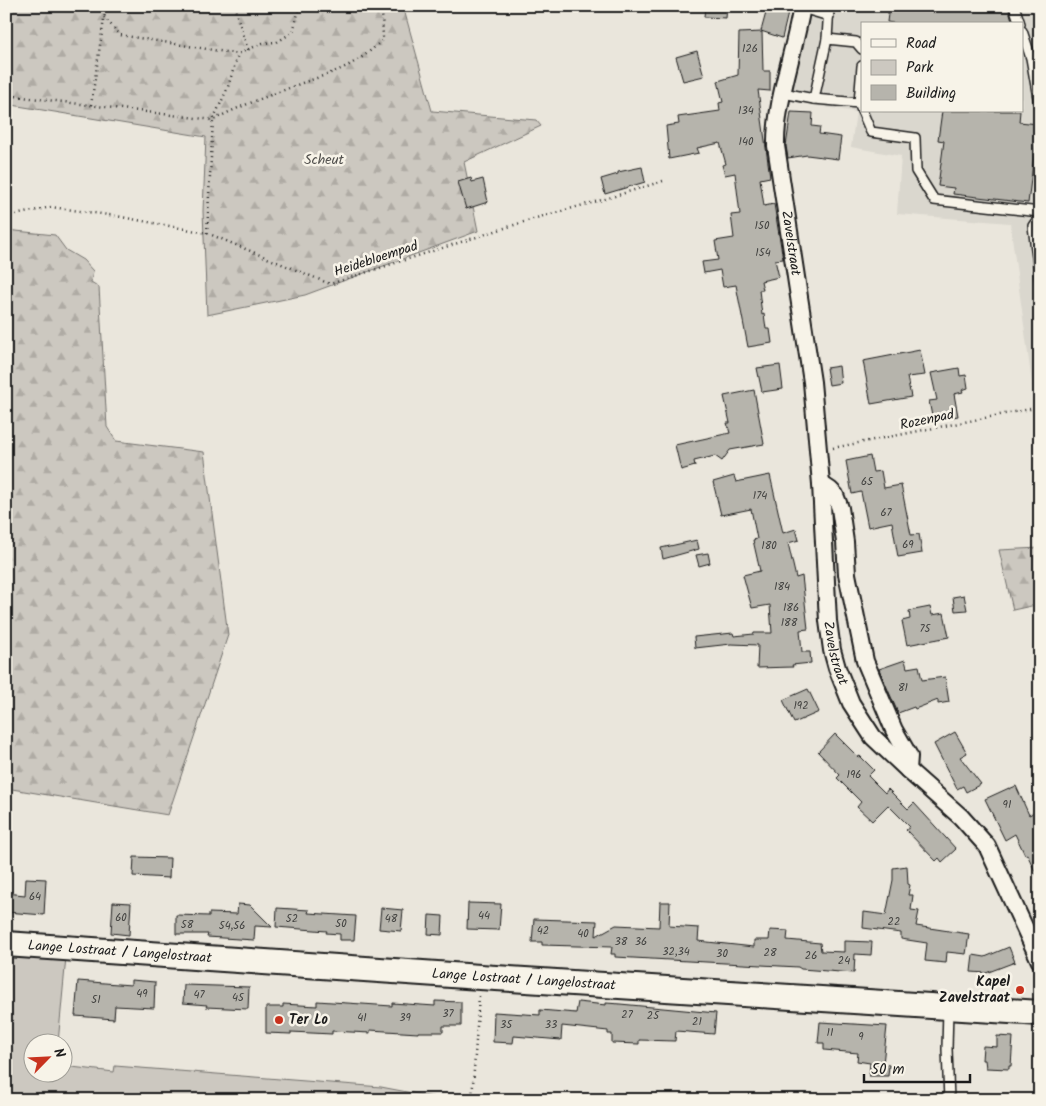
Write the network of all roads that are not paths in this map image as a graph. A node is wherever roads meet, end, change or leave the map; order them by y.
1 (1014, 6) edge
2 (802, 7) edge
3 (829, 11) edge
4 (1019, 22) edge
5 (1024, 37) edge
6 (827, 39) junction
7 (861, 48) edge
8 (783, 93) junction
9 (814, 99) junction
10 (861, 108) edge
11 (1040, 109) edge
12 (863, 112) edge
13 (1040, 212) edge
14 (1040, 216) edge
15 (1040, 281) edge
16 (821, 484) junction
17 (908, 770) junction
18 (6, 944) edge
19 (1040, 961) edge
20 (948, 1007) junction
21 (1040, 1013) edge
22 (949, 1100) edge

1 - 4 lane
2 - 3 lane
2 - 8 street, Zavelstraat
3 - 6 lane
5 - 11 lane
6 - 7 lane
6 - 9 lane
8 - 9 lane
8 - 16 street, Zavelstraat
9 - 10 lane
12 - 13 lane
14 - 15 lane
16 - 17 street, Zavelstraat
16 - 17 street, Zavelstraat
17 - 19 street, Zavelstraat
18 - 20 street, Lange Lostraat / Langelostraat
20 - 21 street, Lange Lostraat / Langelostraat
20 - 22 lane

